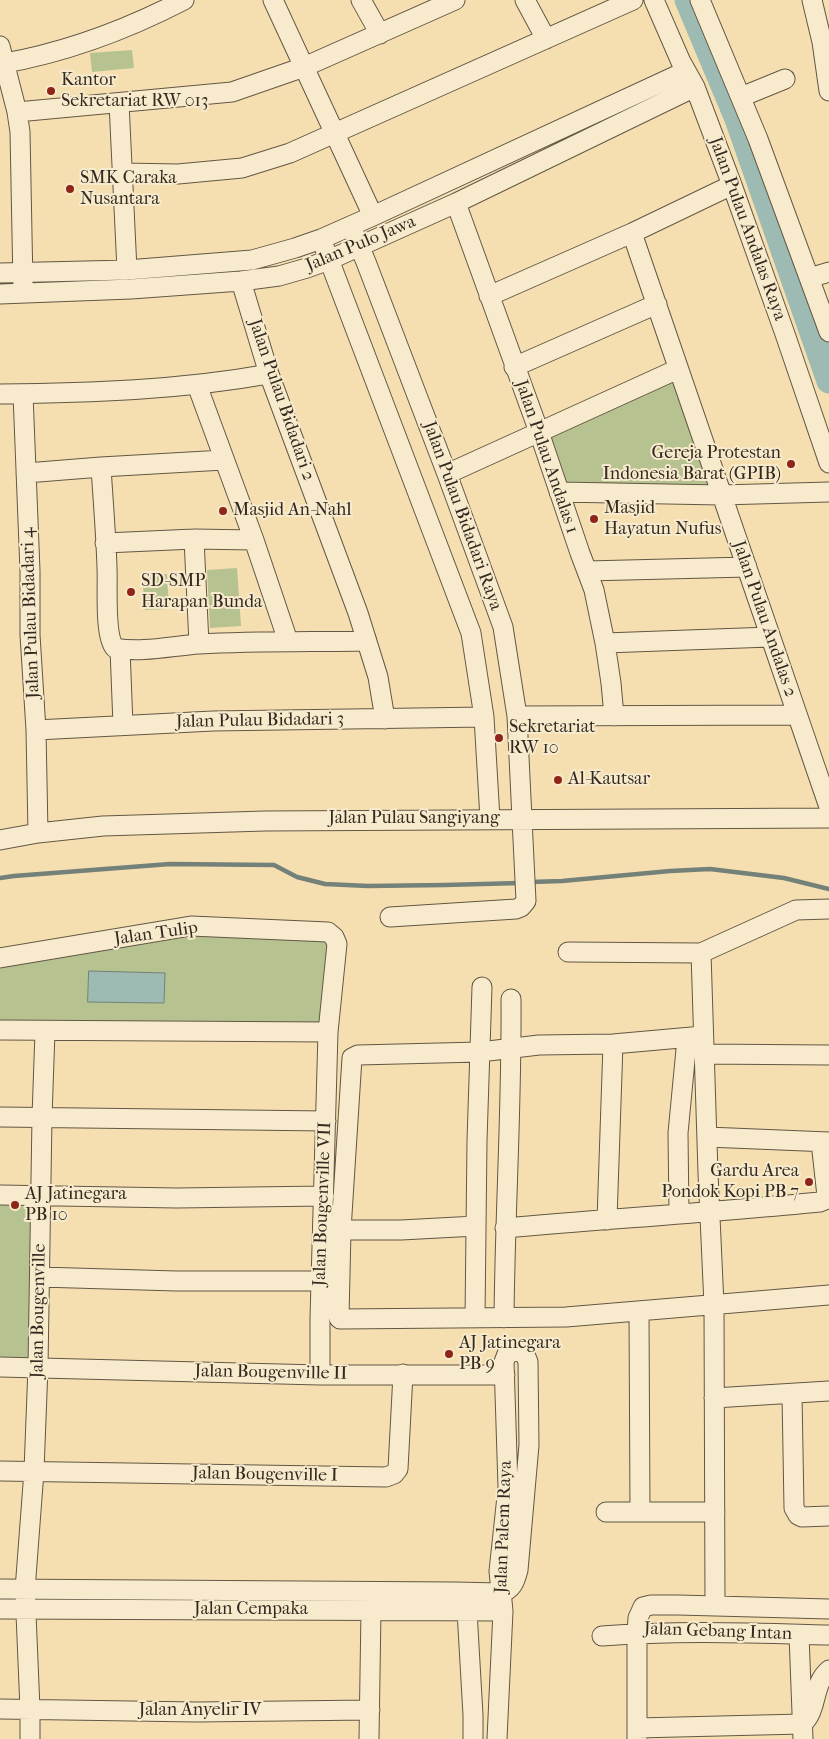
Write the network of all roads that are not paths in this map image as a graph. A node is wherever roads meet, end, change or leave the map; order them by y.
1 (184, 0) edge
2 (273, 0) edge
3 (361, 0) edge
4 (525, 0) edge
5 (633, 0) edge
6 (654, 0) edge
7 (700, 0) edge
8 (812, 0) edge
9 (445, 2) edge
10 (380, 34) junction
11 (546, 39) junction
12 (826, 41) edge
13 (1, 58) edge
14 (304, 67) junction
15 (690, 79) junction
16 (785, 79) dead end
17 (828, 85) edge
18 (741, 97) junction
19 (119, 103) junction
20 (17, 112) junction
21 (336, 133) junction
22 (124, 173) junction
23 (732, 185) junction
24 (456, 203) junction
25 (373, 216) junction
26 (351, 226) junction
27 (632, 233) junction
28 (321, 239) junction
29 (360, 246) junction
30 (329, 260) junction
31 (127, 270) junction
32 (23, 272) junction
33 (829, 272) edge
34 (0, 273) edge
35 (809, 278) junction
36 (241, 281) junction
37 (0, 294) edge
38 (23, 294) junction
39 (489, 296) junction
40 (657, 304) junction
41 (829, 332) edge
42 (514, 367) junction
43 (678, 369) junction
44 (268, 374) junction
45 (197, 385) junction
46 (0, 394) edge
47 (23, 394) junction
48 (539, 432) junction
49 (224, 460) junction
50 (829, 463) edge
51 (101, 467) junction
52 (26, 473) junction
53 (447, 474) junction
54 (559, 492) junction
55 (829, 492) edge
56 (721, 495) junction
57 (194, 539) junction
58 (254, 540) junction
59 (472, 542) junction
60 (105, 543) junction
61 (441, 552) junction
62 (747, 567) junction
63 (587, 572) junction
64 (770, 637) junction
65 (288, 641) junction
66 (367, 641) junction
67 (606, 643) junction
68 (199, 644) junction
69 (116, 648) junction
70 (796, 715) junction
71 (516, 716) junction
72 (614, 716) junction
73 (484, 717) junction
74 (386, 719) junction
75 (122, 724) junction
76 (36, 730) junction
77 (829, 807) edge
78 (829, 818) edge
79 (490, 819) junction
80 (521, 819) junction
81 (38, 833) junction
82 (0, 840) edge
83 (829, 909) edge
84 (390, 918) dead end
85 (337, 944) joint
86 (568, 952) dead end
87 (701, 952) junction
88 (0, 958) edge
89 (482, 987) dead end
90 (511, 999) dead end
91 (0, 1030) edge
92 (45, 1032) junction
93 (328, 1032) junction
94 (698, 1043) junction
95 (612, 1044) junction
96 (512, 1047) junction
97 (480, 1052) junction
98 (829, 1056) edge
99 (0, 1116) edge
100 (42, 1116) junction
101 (326, 1121) junction
102 (707, 1137) junction
103 (825, 1142) edge
104 (41, 1194) junction
105 (0, 1195) edge
106 (324, 1196) junction
107 (710, 1213) junction
108 (679, 1214) junction
109 (607, 1220) junction
110 (476, 1226) junction
111 (505, 1228) junction
112 (341, 1230) junction
113 (40, 1276) junction
114 (322, 1282) junction
115 (829, 1295) edge
116 (714, 1305) junction
117 (639, 1312) junction
118 (475, 1318) junction
119 (504, 1318) junction
120 (0, 1367) edge
121 (38, 1367) junction
122 (403, 1374) junction
123 (320, 1375) junction
124 (504, 1375) junction
125 (829, 1391) edge
126 (792, 1394) junction
127 (714, 1398) junction
128 (0, 1471) edge
129 (34, 1471) junction
130 (606, 1512) dead end
131 (640, 1512) junction
132 (715, 1512) junction
133 (829, 1516) edge
134 (0, 1589) edge
135 (25, 1590) junction
136 (501, 1602) junction
137 (715, 1606) junction
138 (0, 1609) edge
139 (829, 1609) edge
140 (26, 1610) junction
141 (370, 1610) junction
142 (467, 1611) junction
143 (637, 1633) junction
144 (799, 1635) junction
145 (829, 1635) edge
146 (602, 1636) dead end
147 (829, 1670) edge
148 (0, 1709) edge
149 (30, 1709) junction
150 (370, 1710) junction
151 (802, 1732) edge
152 (637, 1734) edge
153 (30, 1739) edge
154 (369, 1739) edge
155 (473, 1739) edge
156 (497, 1739) edge

1 - 13 street
2 - 14 street
3 - 10 street
4 - 11 street
5 - 11 street
6 - 15 street, Jalan Pulau Andalas Raya
7 - 18 street
8 - 12 street
9 - 10 street
10 - 14 street
11 - 21 street
12 - 17 street
13 - 20 street
14 - 19 street
14 - 21 street
15 - 23 street, Jalan Pulau Andalas Raya
15 - 24 street, Jalan Pulo Jawa
15 - 25 street, Jalan Pulo Jawa
16 - 18 street
18 - 35 street
19 - 20 street
19 - 22 street
20 - 32 street
21 - 22 street
21 - 25 street
22 - 31 street
23 - 27 street
23 - 50 street, Jalan Pulau Andalas Raya
24 - 29 street, Jalan Pulo Jawa
24 - 39 street, Jalan Pulau Andalas 1
25 - 26 street, Jalan Pulo Jawa
26 - 28 street, Jalan Pulo Jawa
26 - 29 street, Jalan Pulau Bidadari Raya
27 - 39 street
27 - 40 street, Jalan Pulau Andalas 2
28 - 30 street, Jalan Pulau Bidadari Raya
28 - 31 street, Jalan Pulo Jawa
29 - 30 street, Jalan Pulo Jawa
29 - 53 street, Jalan Pulau Bidadari Raya
30 - 36 street, Jalan Pulo Jawa
30 - 61 street, Jalan Pulau Bidadari Raya
31 - 32 street, Jalan Pulo Jawa
32 - 34 street, Jalan Pulo Jawa
32 - 38 street
33 - 35 street
35 - 41 street
36 - 38 street, Jalan Pulo Jawa
36 - 44 street, Jalan Pulau Bidadari 2
37 - 38 street, Jalan Pulo Jawa
39 - 42 street, Jalan Pulau Andalas 1
40 - 42 street
40 - 43 street, Jalan Pulau Andalas 2
42 - 48 street, Jalan Pulau Andalas 1
43 - 48 street
43 - 56 street, Jalan Pulau Andalas 2
44 - 45 street
44 - 66 street, Jalan Pulau Bidadari 2
45 - 47 street
45 - 49 street
46 - 47 street
47 - 52 street, Jalan Pulau Bidadari 4
48 - 53 street
48 - 54 street, Jalan Pulau Andalas 1
49 - 51 street
49 - 58 street
51 - 52 street
51 - 60 street
52 - 76 street, Jalan Pulau Bidadari 4
53 - 59 street, Jalan Pulau Bidadari Raya
54 - 56 street
54 - 63 street, Jalan Pulau Andalas 1
55 - 56 street
56 - 62 street, Jalan Pulau Andalas 2
57 - 58 street
57 - 60 street
57 - 68 street
58 - 65 street
59 - 61 street
59 - 71 street, Jalan Pulau Bidadari Raya
60 - 69 street
61 - 73 street, Jalan Pulau Bidadari Raya
62 - 63 street
62 - 64 street, Jalan Pulau Andalas 2
63 - 67 street, Jalan Pulau Andalas 1
64 - 67 street
64 - 70 street, Jalan Pulau Andalas 2
65 - 66 street
65 - 68 street
66 - 74 street, Jalan Pulau Bidadari 2
67 - 72 street, Jalan Pulau Andalas 1
68 - 69 street
69 - 75 street
70 - 72 street
70 - 77 street, Jalan Pulau Andalas 2
71 - 72 street
71 - 80 street, Jalan Pulau Bidadari Raya
73 - 74 street, Jalan Pulau Bidadari 3
73 - 79 street, Jalan Pulau Bidadari Raya
74 - 75 street, Jalan Pulau Bidadari 3
75 - 76 street, Jalan Pulau Bidadari 3
76 - 81 street, Jalan Pulau Bidadari 4
78 - 80 street, Jalan Pulau Sangiyang
79 - 80 street, Jalan Pulau Sangiyang
79 - 81 street, Jalan Pulau Sangiyang
80 - 84 street, Jalan Pulau Bidadari Raya
81 - 82 street, Jalan Pulau Sangiyang
83 - 87 street
85 - 88 street, Jalan Tulip
85 - 93 street, Jalan Bougenville VII
86 - 87 street
87 - 94 street
89 - 97 street
90 - 96 street
91 - 92 street
92 - 93 street
92 - 100 street, Jalan Bougenville
93 - 101 street, Jalan Bougenville VII
94 - 95 street
94 - 98 street
94 - 102 street
94 - 108 street
95 - 96 street
95 - 109 street
96 - 97 street
96 - 111 street
97 - 110 street
97 - 112 street
99 - 100 street
100 - 101 street
100 - 104 street, Jalan Bougenville
101 - 106 street, Jalan Bougenville VII
102 - 103 street
102 - 107 street
103 - 107 street
104 - 105 street
104 - 106 street
104 - 113 street, Jalan Bougenville
106 - 114 street, Jalan Bougenville VII
107 - 108 street
107 - 116 street
108 - 109 street
109 - 111 street
110 - 112 street
110 - 118 street
111 - 119 street
112 - 118 street
113 - 114 street
113 - 121 street, Jalan Bougenville
114 - 123 street, Jalan Bougenville VII
115 - 116 street
116 - 117 street
116 - 127 street
117 - 119 street
117 - 131 street
118 - 119 street
120 - 121 street, Jalan Bougenville II
121 - 123 street, Jalan Bougenville II
121 - 129 street, Jalan Bougenville
122 - 123 street, Jalan Bougenville II
122 - 124 street, Jalan Bougenville II
122 - 129 street, Jalan Bougenville I
124 - 136 street, Jalan Palem Raya
124 - 136 street, Jalan Palem Raya
125 - 126 street
126 - 127 street
126 - 133 street
127 - 132 street
128 - 129 street
129 - 135 street, Jalan Bougenville
130 - 131 street
131 - 132 street
132 - 137 street
134 - 135 street, Jalan Cempaka
135 - 136 street, Jalan Cempaka
135 - 140 street, Jalan Bougenville
136 - 142 street, Jalan Cempaka
136 - 156 street, Jalan Palem Raya
137 - 139 street, Jalan Gebang Intan
137 - 143 street, Jalan Gebang Intan
138 - 140 street, Jalan Cempaka
140 - 141 street, Jalan Cempaka
140 - 149 street, Jalan Bougenville
141 - 142 street, Jalan Cempaka
141 - 150 street
142 - 155 street
143 - 144 street, Jalan Gebang Intan
143 - 146 street
143 - 152 street
144 - 145 street, Jalan Gebang Intan
144 - 151 street
147 - 151 street
148 - 149 street, Jalan Anyelir IV
149 - 150 street, Jalan Anyelir IV
149 - 153 street, Jalan Bougenville
150 - 154 street
151 - 152 street

